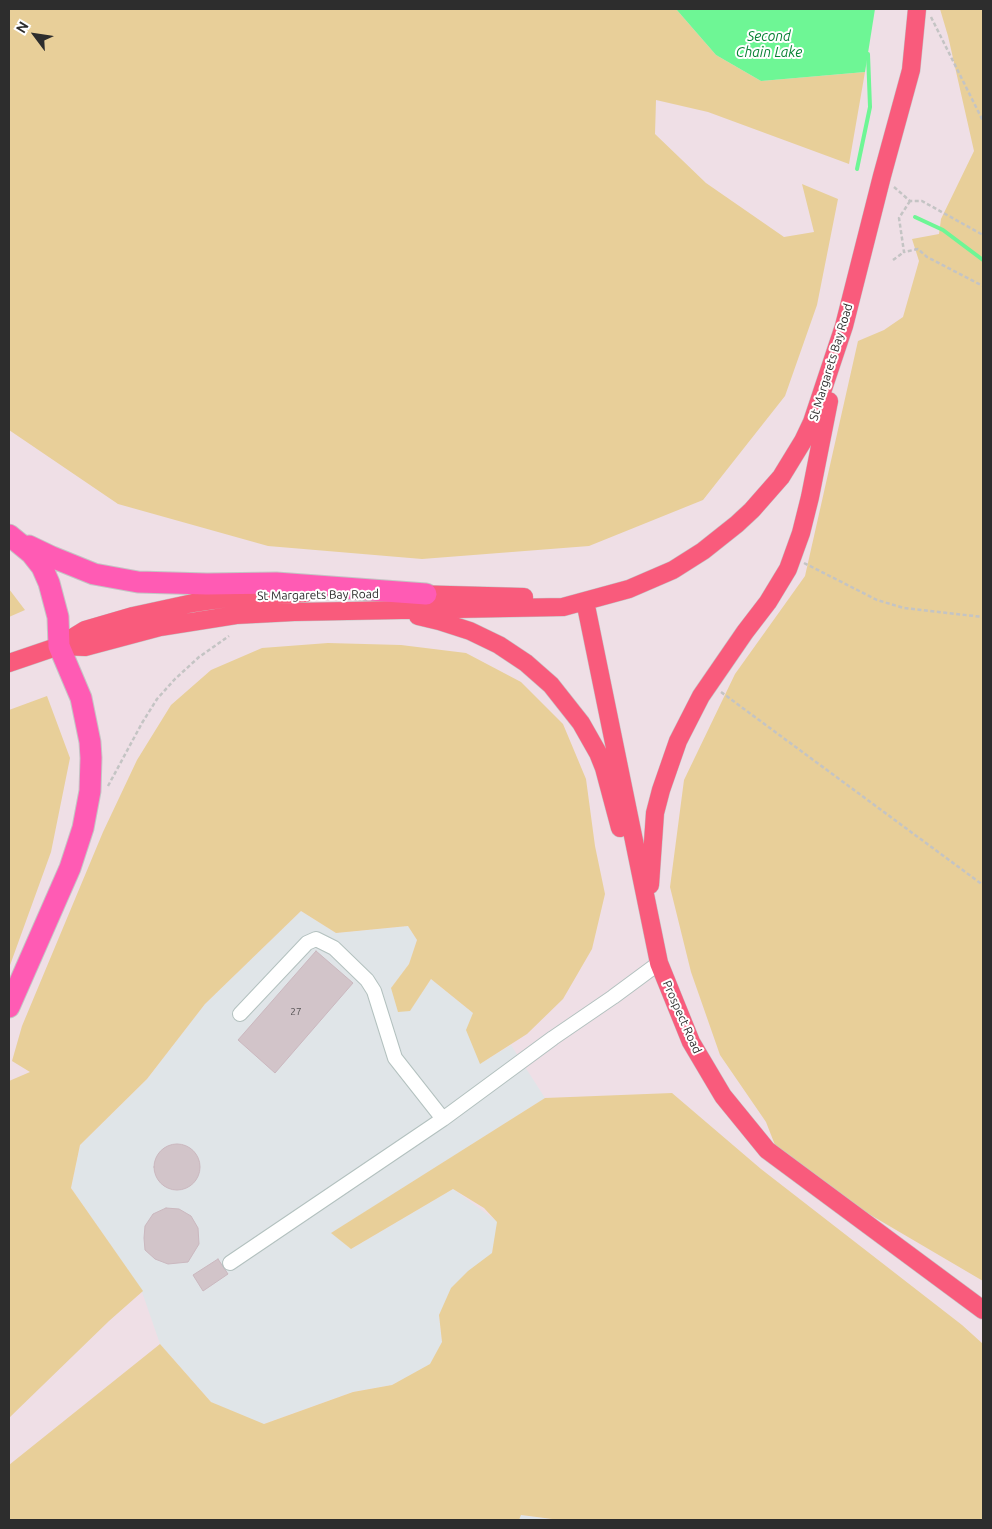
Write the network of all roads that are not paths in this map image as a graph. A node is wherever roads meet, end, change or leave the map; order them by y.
1 (924, 13) edge
2 (844, 326) junction
3 (10, 536) edge
4 (426, 594) junction
5 (585, 601) junction
6 (373, 611) junction
7 (59, 646) junction
8 (9, 663) edge
9 (649, 916) junction
10 (659, 963) junction
11 (9, 1007) edge
12 (240, 1014) dead end
13 (443, 1119) junction
14 (230, 1263) dead end
15 (983, 1310) edge

1 - 2 main road, St Margarets Bay Road
2 - 5 main road, St Margarets Bay Road
2 - 9 main road
3 - 4 highway
3 - 7 highway
4 - 5 main road, St Margarets Bay Road
4 - 7 main road, St Margarets Bay Road
5 - 6 main road, St Margarets Bay Road
5 - 9 main road, Prospect Road
6 - 7 main road, St Margarets Bay Road
6 - 9 main road
7 - 8 main road, St Margarets Bay Road
7 - 11 highway
9 - 10 main road, Prospect Road
10 - 13 lane
10 - 15 main road, Prospect Road
12 - 13 lane
13 - 14 lane

